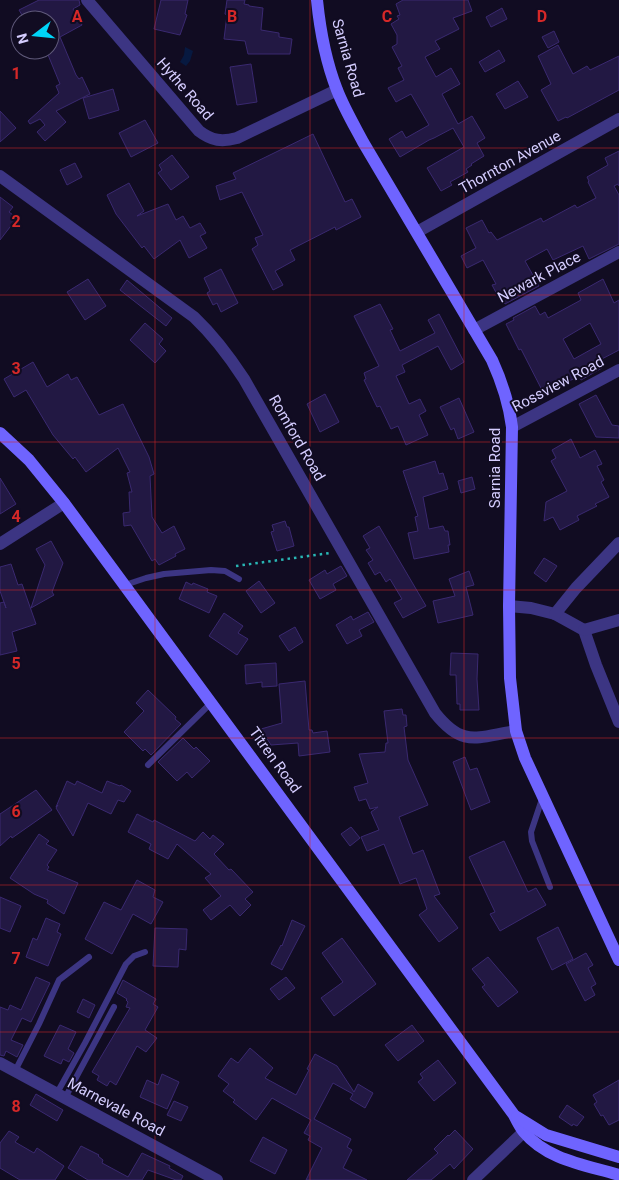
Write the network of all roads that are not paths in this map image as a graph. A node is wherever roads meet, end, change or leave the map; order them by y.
1 (87, 0) edge
2 (317, 0) edge
3 (337, 90) junction
4 (619, 119) edge
5 (0, 176) edge
6 (417, 232) junction
7 (619, 252) edge
8 (474, 330) junction
9 (619, 370) edge
10 (512, 426) junction
11 (0, 433) edge
12 (64, 503) junction
13 (619, 543) edge
14 (0, 544) edge
15 (238, 579) dead end
16 (124, 585) junction
17 (509, 606) junction
18 (555, 614) junction
19 (619, 620) edge
20 (584, 630) junction
21 (212, 702) junction
22 (619, 722) edge
23 (516, 731) junction
24 (148, 765) dead end
25 (543, 798) junction
26 (550, 887) dead end
27 (145, 952) dead end
28 (89, 958) dead end
29 (619, 960) edge
30 (114, 1007) dead end
31 (0, 1063) edge
32 (15, 1071) junction
33 (61, 1095) junction
34 (526, 1129) junction
35 (619, 1157) edge
36 (619, 1175) edge
37 (217, 1180) edge
38 (473, 1180) edge

1 - 3 street, Hythe Road
2 - 3 street, Sarnia Road
3 - 6 street, Sarnia Road
4 - 6 street, Thornton Avenue
5 - 23 street, Romford Road
6 - 8 street, Sarnia Road
7 - 8 street, Newark Place
8 - 10 street, Sarnia Road
9 - 10 street, Rossview Road
10 - 17 street, Sarnia Road
11 - 12 street, Titren Road
12 - 14 street
12 - 16 street, Titren Road
13 - 18 street
15 - 16 lane
16 - 21 street, Titren Road
17 - 18 street
17 - 23 street, Sarnia Road
18 - 20 street
19 - 20 street
20 - 22 street
21 - 24 lane
21 - 34 street, Titren Road
23 - 25 street, Sarnia Road
25 - 26 lane
25 - 29 street, Sarnia Road
27 - 33 lane
28 - 32 lane
30 - 33 lane
31 - 32 street, Marnevale Road
32 - 33 street, Marnevale Road
33 - 37 street, Marnevale Road
34 - 35 street, Titren Road
34 - 36 street, Titren Road
34 - 38 street

